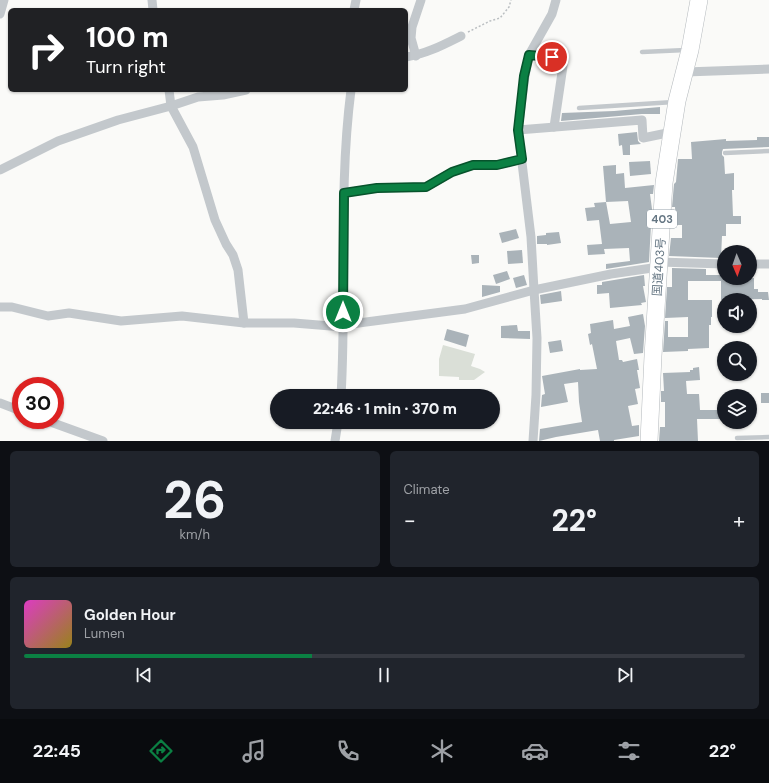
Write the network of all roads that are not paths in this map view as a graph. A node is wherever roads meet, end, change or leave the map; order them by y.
1 (4, 0) edge
2 (420, 0) edge
3 (556, 0) edge
4 (699, 0) edge
5 (0, 14) edge
6 (461, 36) road end
7 (690, 50) junction
8 (642, 52) dead end
9 (529, 55) junction
10 (416, 56) junction
11 (408, 57) edge
12 (769, 69) edge
13 (684, 72) junction
14 (169, 92) edge
15 (237, 92) edge
16 (351, 92) edge
17 (677, 101) junction
18 (171, 106) junction
19 (579, 108) dead end
20 (554, 127) junction
21 (518, 130) junction
22 (672, 132) junction
23 (769, 152) edge
24 (725, 153) dead end
25 (522, 159) junction
26 (0, 170) edge
27 (344, 193) junction
28 (717, 264) edge
29 (757, 264) edge
30 (769, 264) edge
31 (659, 265) junction
32 (534, 290) junction
33 (0, 307) edge
34 (244, 323) junction
35 (343, 327) junction
36 (341, 389) edge
37 (0, 403) edge
38 (12, 408) edge
39 (64, 427) edge
40 (337, 429) edge
41 (769, 437) edge
42 (737, 438) dead end
43 (103, 441) edge
44 (335, 441) edge
45 (533, 441) edge
46 (649, 441) edge

1 - 5 street
2 - 10 street
3 - 9 street
4 - 7 highway, 国道403号 / 403
6 - 10 street
7 - 8 lane
7 - 13 highway, 国道403号 / 403
9 - 20 street
9 - 21 street
10 - 11 street
12 - 13 street
13 - 17 highway, 国道403号 / 403
14 - 18 street
15 - 18 street
16 - 27 street
17 - 19 lane
17 - 22 highway, 国道403号 / 403
18 - 26 street
18 - 34 street
20 - 21 street
20 - 22 street
21 - 25 street
22 - 31 highway, 国道403号 / 403
23 - 24 lane
25 - 27 street
25 - 32 street
27 - 35 street
28 - 31 street
29 - 30 street
31 - 32 street
31 - 46 highway, 国道403号 / 403
32 - 35 street
32 - 45 street
33 - 34 street
34 - 35 street
35 - 36 street
37 - 38 street
39 - 43 street
40 - 44 street
41 - 42 lane

